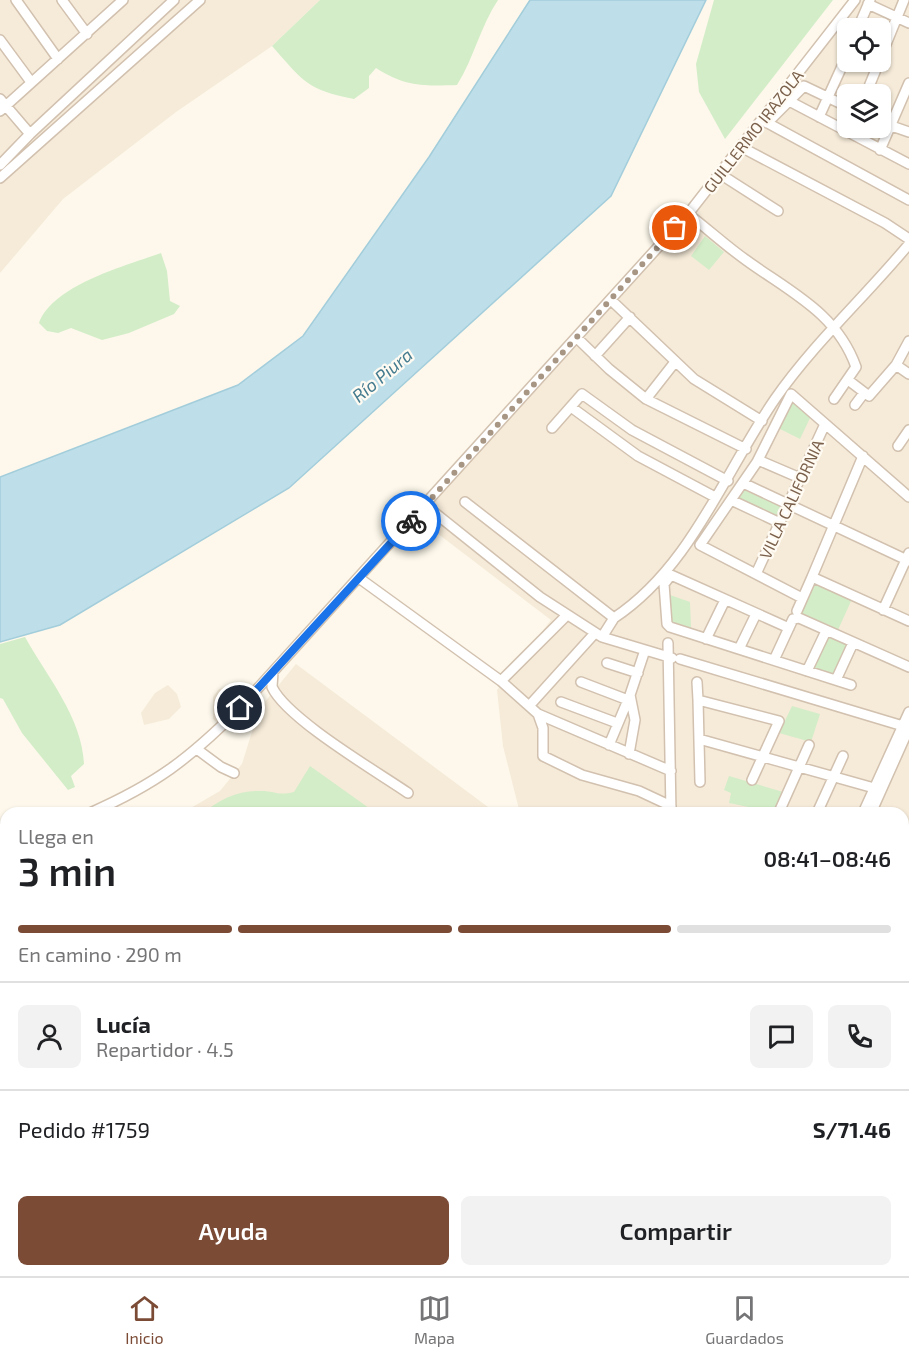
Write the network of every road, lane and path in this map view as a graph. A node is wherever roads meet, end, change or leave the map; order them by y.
1 (16, 0) edge
2 (62, 0) edge
3 (107, 0) edge
4 (123, 0) edge
5 (174, 0) edge
6 (855, 0) edge
7 (904, 0) edge
8 (196, 1) edge
9 (869, 2) edge
10 (114, 9) junction
11 (897, 17) junction
12 (862, 18) edge
13 (909, 23) edge
14 (891, 32) edge
15 (87, 34) junction
16 (0, 39) edge
17 (58, 59) junction
18 (840, 72) edge
19 (31, 82) junction
20 (909, 83) edge
21 (829, 98) junction
22 (791, 102) junction
23 (837, 102) edge
24 (2, 105) edge
25 (819, 117) junction
26 (764, 121) junction
27 (837, 125) edge
28 (891, 127) joint
29 (909, 132) edge
30 (30, 134) junction
31 (862, 138) edge
32 (886, 138) edge
33 (741, 147) junction
34 (880, 150) junction
35 (909, 164) edge
36 (1, 168) edge
37 (720, 174) junction
38 (909, 200) edge
39 (778, 211) dead end
40 (688, 214) junction
41 (909, 239) edge
42 (909, 244) edge
43 (611, 300) junction
44 (630, 317) junction
45 (835, 326) junction
46 (577, 338) junction
47 (909, 341) edge
48 (595, 356) junction
49 (675, 362) junction
50 (896, 365) junction
51 (909, 374) edge
52 (848, 380) junction
53 (866, 394) junction
54 (646, 399) junction
55 (834, 399) dead end
56 (855, 405) dead end
57 (571, 406) junction
58 (762, 421) junction
59 (825, 423) junction
60 (552, 428) dead end
61 (909, 430) edge
62 (898, 446) dead end
63 (746, 448) junction
64 (863, 456) junction
65 (758, 460) junction
66 (800, 478) junction
67 (728, 481) junction
68 (743, 483) junction
69 (715, 497) junction
70 (909, 497) edge
71 (731, 500) junction
72 (465, 502) dead end
73 (788, 504) junction
74 (425, 505) junction
75 (780, 523) junction
76 (834, 526) junction
77 (908, 558) edge
78 (756, 574) junction
79 (812, 577) junction
80 (359, 578) junction
81 (802, 598) junction
82 (724, 600) junction
83 (883, 610) junction
84 (797, 611) dead end
85 (756, 614) junction
86 (566, 616) junction
87 (614, 618) junction
88 (909, 621) edge
89 (789, 628) junction
90 (826, 631) junction
91 (598, 635) junction
92 (706, 639) junction
93 (668, 643) dead end
94 (853, 643) junction
95 (739, 649) junction
96 (645, 650) junction
97 (675, 659) junction
98 (774, 660) junction
99 (607, 663) dead end
100 (909, 667) edge
101 (807, 671) junction
102 (273, 672) junction
103 (638, 673) junction
104 (836, 680) junction
105 (501, 681) junction
106 (581, 682) dead end
107 (697, 682) dead end
108 (851, 685) dead end
109 (629, 697) junction
110 (698, 700) junction
111 (561, 702) dead end
112 (529, 706) junction
113 (909, 712) edge
114 (538, 714) junction
115 (560, 723) junction
116 (617, 723) junction
117 (906, 727) edge
118 (543, 738) junction
119 (699, 739) junction
120 (609, 745) junction
121 (809, 745) dead end
122 (198, 750) junction
123 (629, 754) junction
124 (762, 756) junction
125 (843, 756) dead end
126 (799, 767) junction
127 (670, 771) junction
128 (234, 773) dead end
129 (834, 777) junction
130 (752, 780) dead end
131 (700, 782) dead end
132 (874, 788) junction
133 (408, 793) dead end
134 (102, 807) edge
135 (667, 807) edge
136 (671, 807) edge
137 (781, 807) edge
138 (821, 807) edge
139 (866, 807) edge
140 (873, 807) edge

1 - 17 street
2 - 15 street
3 - 10 street
4 - 10 street
5 - 30 street
6 - 26 street, GUILLERMO IRAZOLA
7 - 11 street
8 - 36 street
9 - 11 street
9 - 12 street
10 - 15 street
11 - 13 street
11 - 14 street
15 - 17 street
16 - 19 street
17 - 19 street
18 - 21 street
19 - 24 street
20 - 28 street
21 - 22 street
21 - 23 street
21 - 25 street
22 - 25 street
22 - 26 street
24 - 30 street
25 - 27 street
26 - 33 street, GUILLERMO IRAZOLA
26 - 38 street
28 - 29 street
30 - 36 street
31 - 34 street
32 - 34 street
33 - 37 street, GUILLERMO IRAZOLA
33 - 41 street
34 - 35 street
37 - 39 street
37 - 40 street, GUILLERMO IRAZOLA
40 - 43 street, GUILLERMO IRAZOLA
40 - 45 street
42 - 45 street
43 - 44 street
43 - 46 street, GUILLERMO IRAZOLA
44 - 48 street
44 - 49 street
45 - 52 street
45 - 58 street
46 - 48 street
46 - 74 street, GUILLERMO IRAZOLA
47 - 50 street
48 - 54 street
49 - 54 street
49 - 58 street
50 - 51 street
50 - 53 street
52 - 53 street
52 - 55 street
53 - 56 street
54 - 63 street
57 - 60 street
57 - 67 street
57 - 69 street
58 - 63 street
59 - 64 street
59 - 65 street
59 - 66 street, VILLA CALIFORNIA
61 - 62 street
63 - 67 street
64 - 70 street
64 - 76 street
65 - 66 street
65 - 68 street
66 - 73 street, VILLA CALIFORNIA
67 - 69 street
68 - 71 street
68 - 73 street
69 - 87 street
71 - 75 street
71 - 78 street
72 - 87 street
73 - 75 street, VILLA CALIFORNIA
73 - 76 street
74 - 80 street, GUILLERMO IRAZOLA
74 - 86 street
75 - 78 street, VILLA CALIFORNIA
76 - 77 street
76 - 79 street
77 - 83 street
78 - 81 street
79 - 81 street
79 - 83 street
80 - 102 street, GUILLERMO IRAZOLA
80 - 105 street
81 - 84 street
82 - 85 street
82 - 92 street
82 - 92 street
83 - 88 street
85 - 89 street
85 - 95 street
86 - 91 street
86 - 105 street
87 - 91 street
89 - 90 street
89 - 98 street
90 - 94 street
90 - 101 street
91 - 96 street
91 - 112 street
92 - 95 street
93 - 97 street
94 - 100 street
94 - 104 street
95 - 98 street
96 - 97 street
96 - 103 street
97 - 117 street
97 - 127 street
98 - 101 street
99 - 103 street
101 - 104 street
102 - 122 street, GUILLERMO IRAZOLA
102 - 133 street
103 - 109 street
104 - 108 street
105 - 112 street
106 - 109 street
107 - 110 street
109 - 116 street
109 - 123 street
110 - 119 street
110 - 124 street
111 - 116 street
112 - 114 street
113 - 117 street
114 - 115 street
114 - 118 street
115 - 118 street
115 - 120 street
116 - 120 street
117 - 132 street
117 - 140 street
118 - 135 street
119 - 124 street
119 - 131 street
120 - 123 street
121 - 126 street
122 - 128 street
122 - 134 street, GUILLERMO IRAZOLA
123 - 127 street
124 - 126 street
124 - 130 street
125 - 129 street
126 - 129 street
126 - 137 street
127 - 136 street
129 - 132 street
129 - 138 street
132 - 139 street

